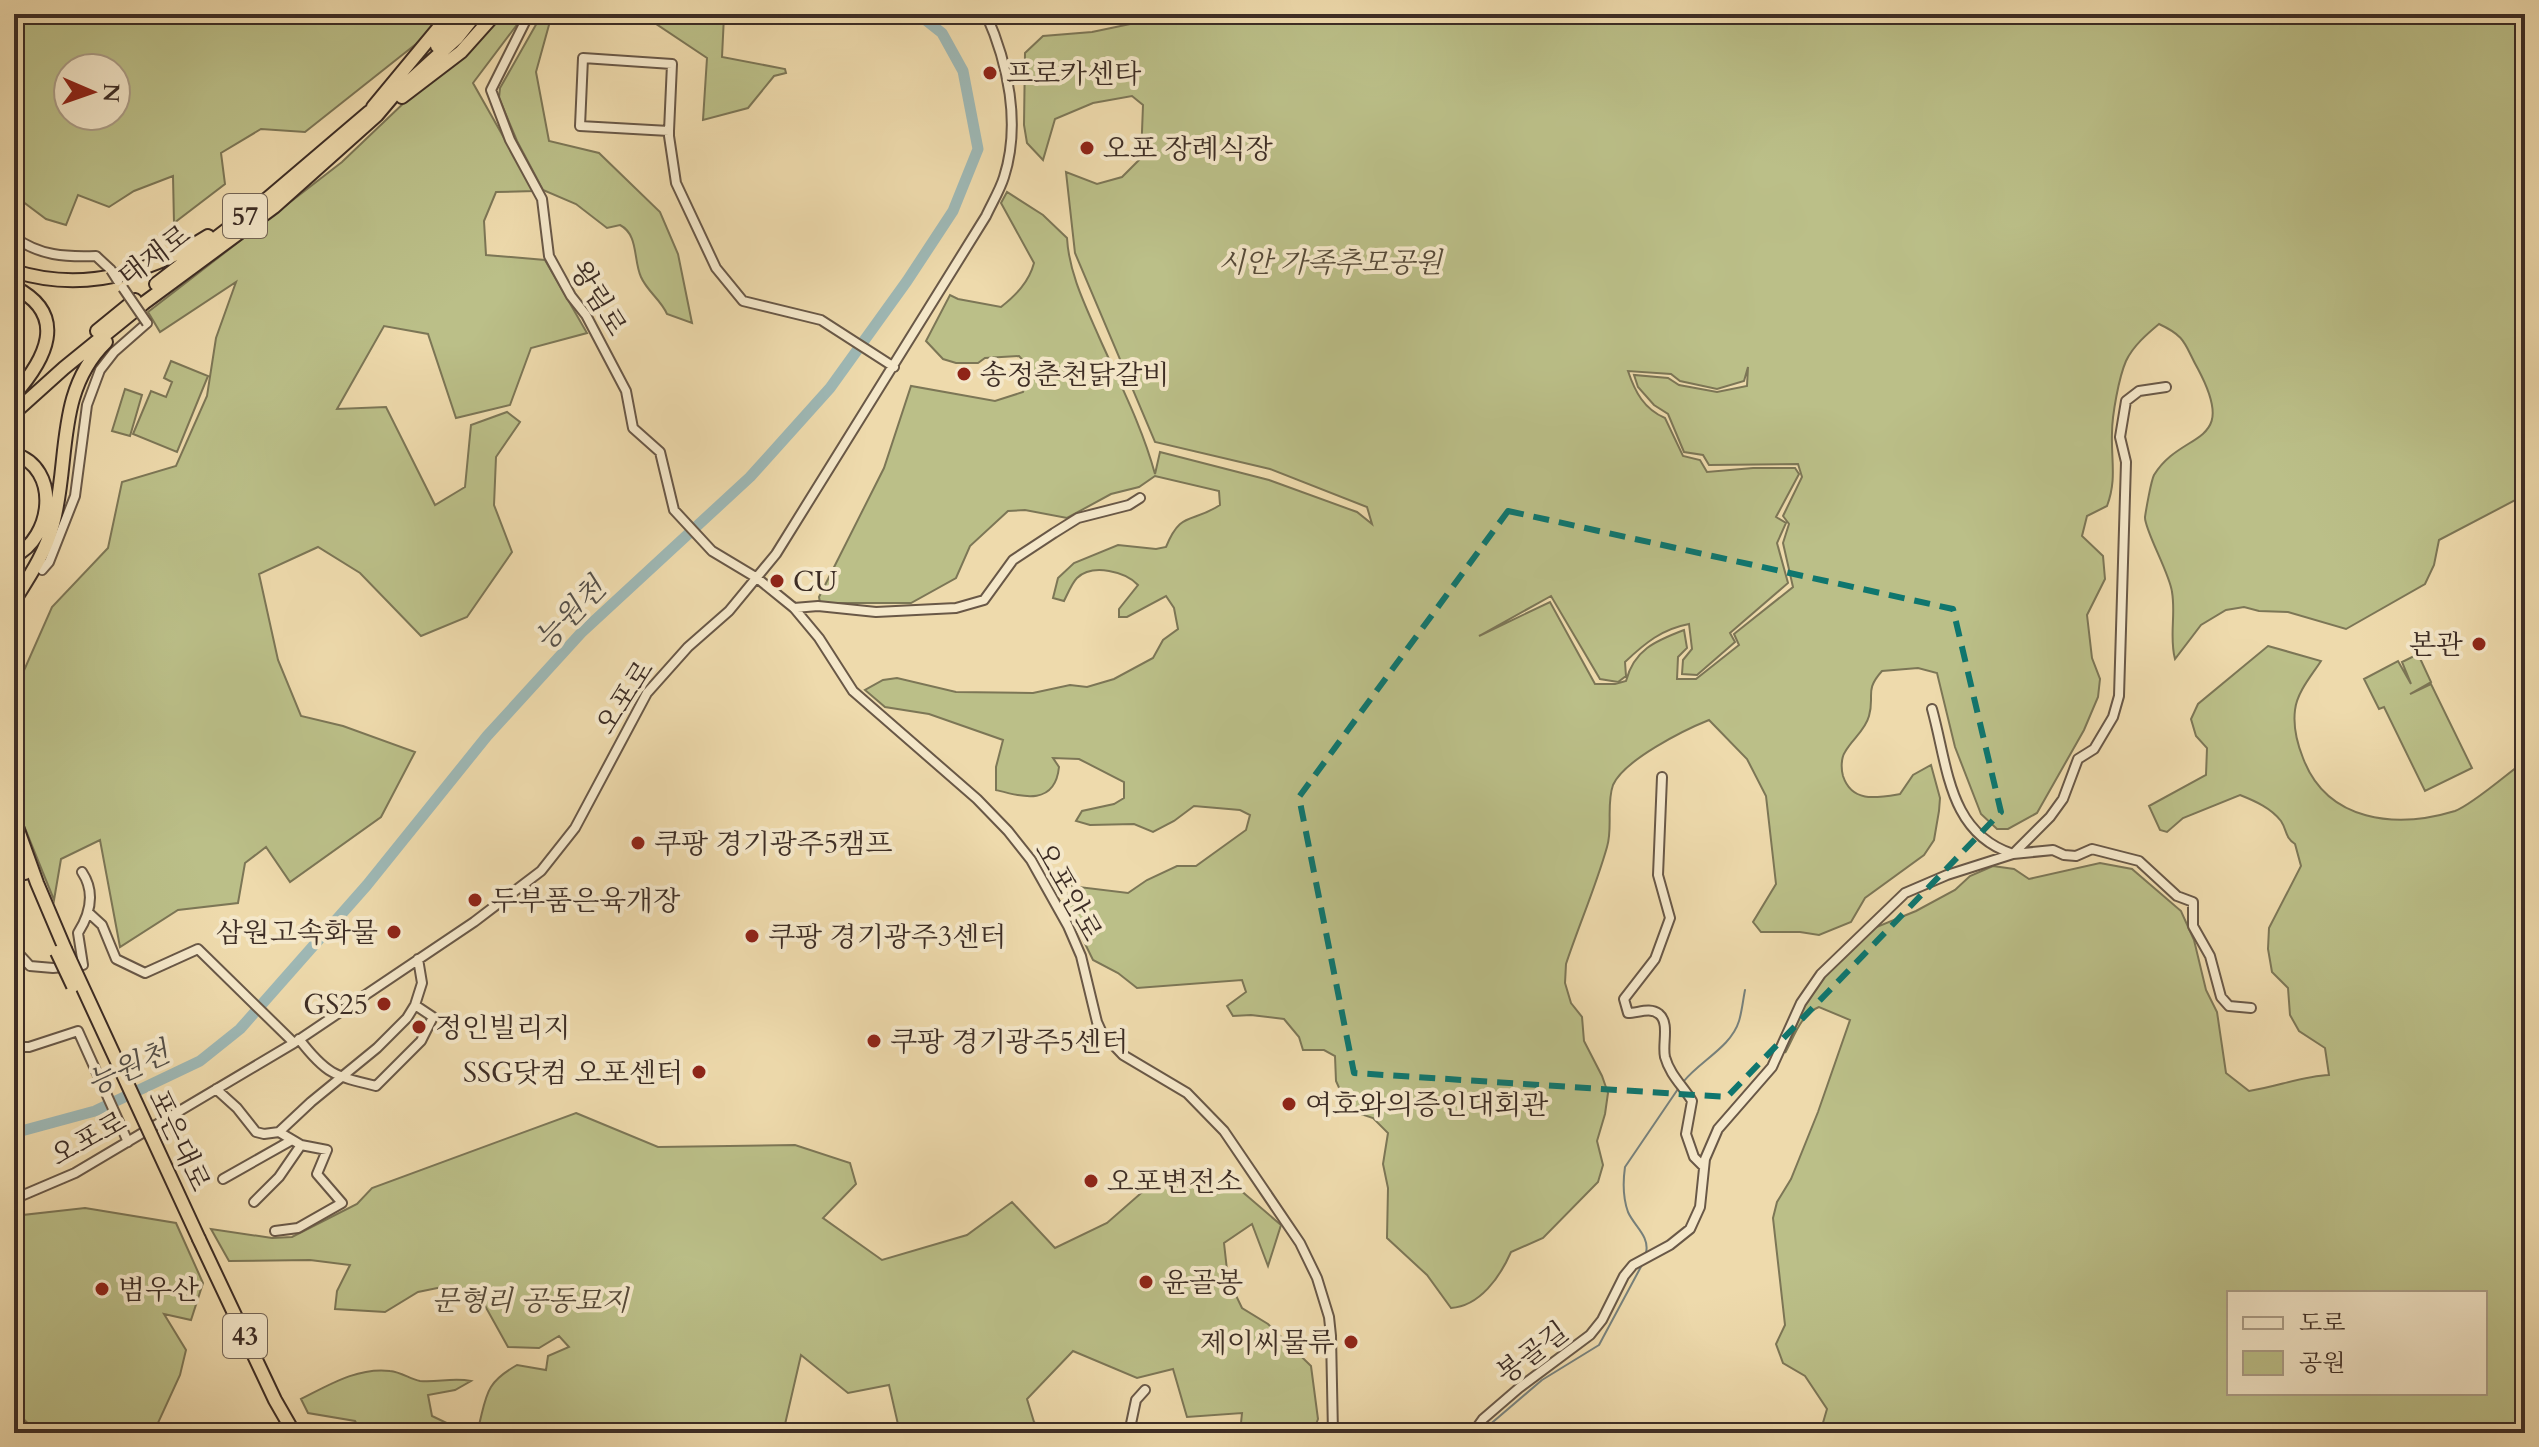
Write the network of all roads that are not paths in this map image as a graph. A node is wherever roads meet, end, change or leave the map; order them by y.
1 (450, 14) edge
2 (462, 14) edge
3 (476, 14) edge
4 (495, 14) edge
5 (529, 14) edge
6 (986, 14) edge
7 (373, 113) junction
8 (669, 131) junction
9 (268, 198) junction
10 (14, 237) edge
11 (14, 271) edge
12 (14, 287) edge
13 (144, 303) junction
14 (894, 367) junction
15 (2166, 387) dead end
16 (14, 395) edge
17 (14, 403) edge
18 (14, 413) edge
19 (14, 454) edge
20 (1140, 498) dead end
21 (14, 556) edge
22 (42, 570) dead end
23 (757, 578) junction
24 (14, 601) edge
25 (794, 608) junction
26 (1932, 709) dead end
27 (1662, 777) dead end
28 (14, 819) edge
29 (14, 844) edge
30 (2013, 854) junction
31 (82, 872) dead end
32 (90, 914) junction
33 (14, 942) edge
34 (61, 951) junction
35 (418, 959) junction
36 (415, 1005) junction
37 (2251, 1008) dead end
38 (296, 1041) junction
39 (14, 1047) edge
40 (340, 1078) junction
41 (216, 1089) junction
42 (279, 1132) junction
43 (292, 1140) junction
44 (128, 1142) junction
45 (301, 1145) junction
46 (1704, 1167) junction
47 (223, 1179) dead end
48 (14, 1199) edge
49 (254, 1202) dead end
50 (275, 1231) dead end
51 (196, 1240) junction
52 (1145, 1390) dead end
53 (286, 1433) edge
54 (294, 1433) edge
55 (1129, 1433) edge
56 (1333, 1433) edge
57 (1473, 1433) edge

1 - 7 highway
2 - 7 highway, 태재로 / 57
3 - 7 highway, 태재로 / 57
4 - 7 highway
5 - 23 street, 왕림로
6 - 14 street, 오포로
7 - 9 highway, 태재로 / 57
7 - 13 highway, 태재로 / 57
8 - 8 street
8 - 14 street
9 - 11 highway
9 - 17 highway, 태재로 / 57
10 - 22 street, bridge
12 - 16 highway
13 - 18 highway, 57
13 - 24 highway
14 - 23 street, 오포로
15 - 30 street
19 - 21 highway
20 - 25 street
23 - 25 street, 오포안로
23 - 35 street, 오포로
25 - 56 street, 오포안로
26 - 30 street
27 - 46 street
28 - 34 highway, 43
29 - 34 highway, 43
30 - 37 street
30 - 46 street
31 - 32 street
32 - 33 street
32 - 38 street
34 - 51 highway, 43, bridge
35 - 36 street
35 - 38 street, 오포로
36 - 40 street
36 - 40 street
38 - 40 street
38 - 41 street, 오포로
39 - 44 street
40 - 42 street
41 - 42 street
41 - 44 street, 오포로
42 - 43 street
43 - 45 street
43 - 47 street
44 - 48 street, 오포로
45 - 49 street
45 - 50 street
46 - 57 street, 봉골길
51 - 53 highway, 43
51 - 54 highway, 43
52 - 55 street

